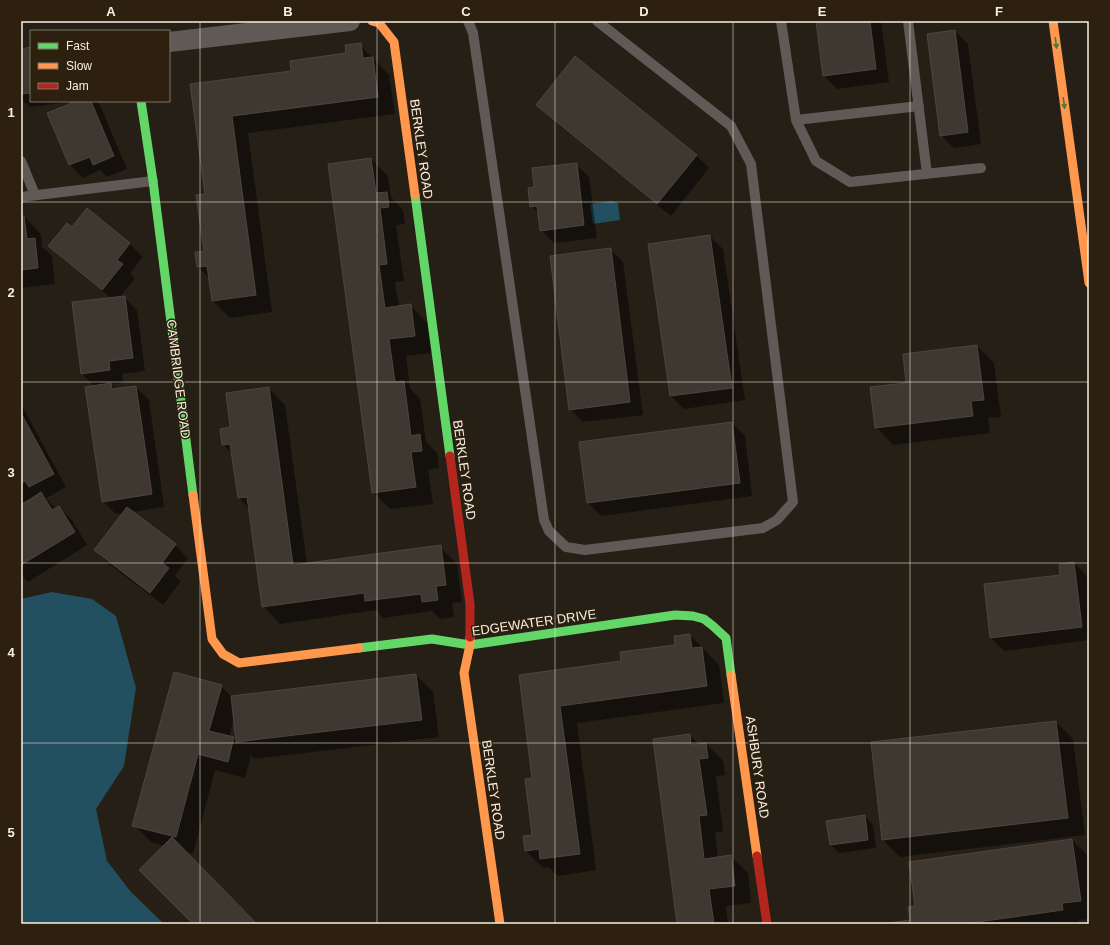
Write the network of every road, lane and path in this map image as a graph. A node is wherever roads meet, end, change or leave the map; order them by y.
1 (350, 21) edge
2 (468, 21) edge
3 (476, 21) edge
4 (598, 21) edge
5 (781, 21) edge
6 (908, 21) edge
7 (1053, 21) edge
8 (376, 22) edge
9 (473, 33) junction
10 (170, 42) edge
11 (141, 102) edge
12 (919, 106) junction
13 (796, 120) junction
14 (21, 161) edge
15 (981, 168) dead end
16 (927, 174) junction
17 (153, 181) junction
18 (34, 195) junction
19 (21, 197) edge
20 (1089, 283) edge
21 (708, 620) joint
22 (470, 645) junction
23 (222, 654) joint
24 (500, 924) edge
25 (767, 924) edge

1 - 10 street
2 - 9 lane
3 - 9 lane
4 - 9 lane
5 - 13 lane
6 - 12 lane
7 -> 20 street
8 - 22 street, BERKLEY ROAD
11 - 17 street, CAMBRIDGE ROAD
12 - 13 lane
12 - 16 lane
13 - 16 lane
14 - 18 lane
15 - 16 lane
17 - 18 lane
17 - 23 street, CAMBRIDGE ROAD
18 - 19 lane
21 - 22 street, EDGEWATER DRIVE
21 - 25 street, ASHBURY ROAD
22 - 23 street, EDGEWATER DRIVE
22 - 24 street, BERKLEY ROAD

